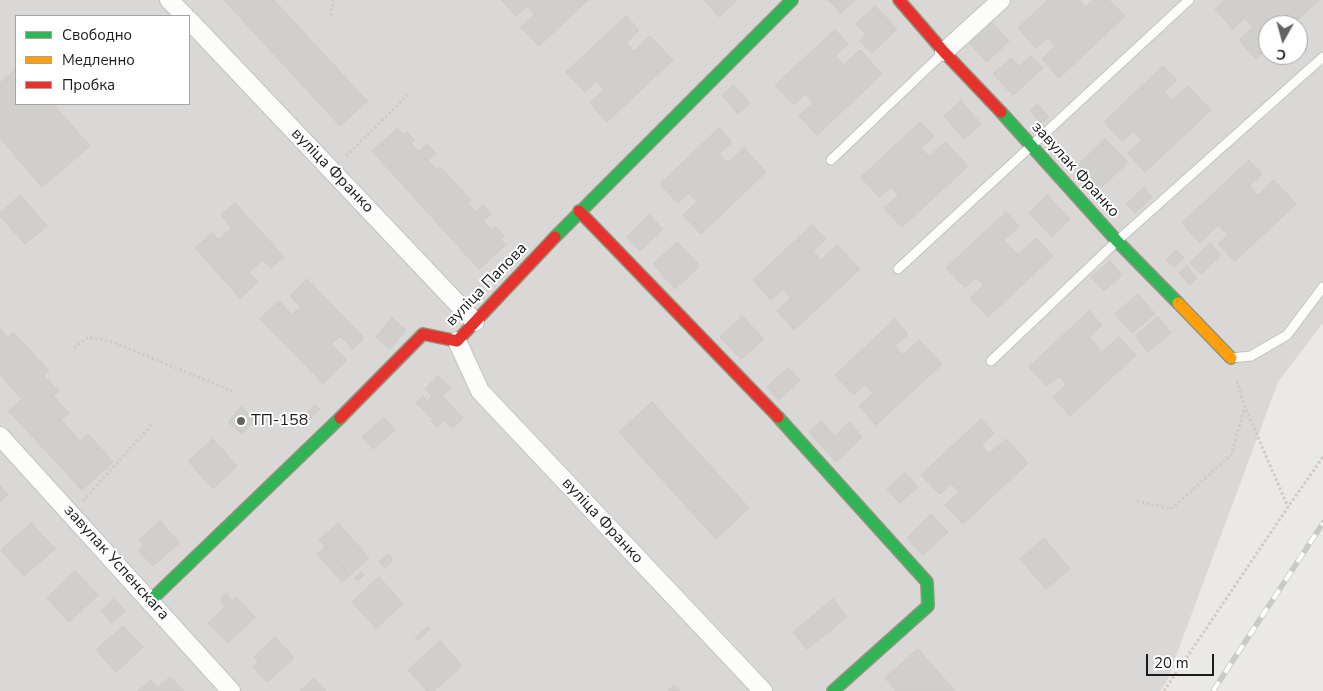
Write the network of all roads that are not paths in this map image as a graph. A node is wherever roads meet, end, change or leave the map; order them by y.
1 (169, 0) edge
2 (792, 0) edge
3 (899, 0) edge
4 (1001, 0) edge
5 (1189, 0) edge
6 (184, 15) edge
7 (190, 21) edge
8 (944, 52) junction
9 (1323, 57) edge
10 (1032, 146) junction
11 (830, 160) dead end
12 (580, 211) junction
13 (1117, 241) junction
14 (898, 269) dead end
15 (1323, 287) edge
16 (475, 322) junction
17 (457, 341) junction
18 (1231, 358) joint
19 (992, 361) dead end
20 (0, 436) edge
21 (150, 601) junction
22 (231, 691) edge
23 (763, 691) edge
24 (833, 691) edge

1 - 6 street
2 - 12 street, вуліца Папова
3 - 8 street, завулак Франко
4 - 8 street
5 - 10 lane
7 - 16 street, вуліца Франко
8 - 10 street, завулак Франко
8 - 11 lane
9 - 13 lane
10 - 13 street, завулак Франко
10 - 14 lane
12 - 16 street, вуліца Папова
12 - 24 street
13 - 18 street, завулак Франко
13 - 19 lane
15 - 18 lane
16 - 17 street, вуліца Папова
17 - 21 street, вуліца Папова
17 - 23 street, вуліца Франко
20 - 21 street, завулак Успенскага
21 - 22 street, завулак Успенскага

